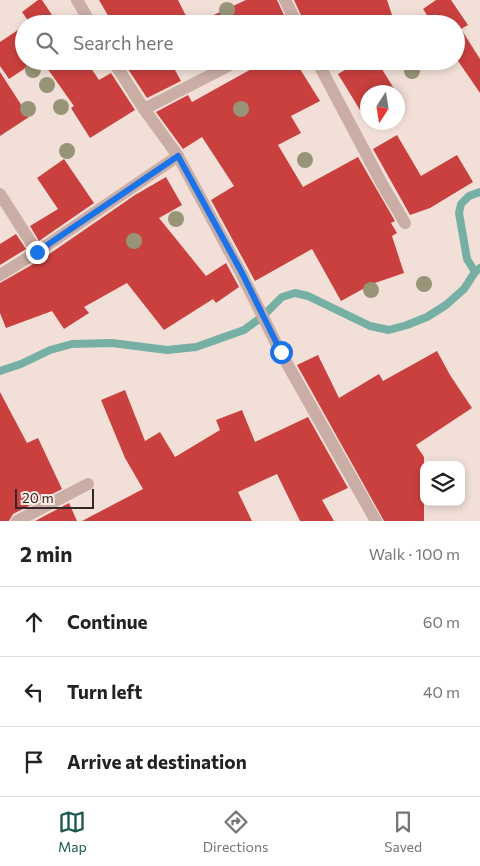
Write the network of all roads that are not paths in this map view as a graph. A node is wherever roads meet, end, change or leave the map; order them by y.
1 (77, 0) edge
2 (285, 0) edge
3 (86, 15) edge
4 (292, 15) edge
5 (119, 70) edge
6 (220, 70) edge
7 (321, 70) edge
8 (144, 109) junction
9 (178, 156) junction
10 (0, 194) edge
11 (405, 224) dead end
12 (37, 252) junction
13 (0, 275) edge
14 (88, 484) dead end
15 (17, 521) edge
16 (376, 521) edge

1 - 3 street
2 - 4 street
5 - 8 street
6 - 8 street
7 - 11 street
8 - 9 street
9 - 12 street
9 - 16 street
10 - 12 street
12 - 13 street
14 - 15 street

